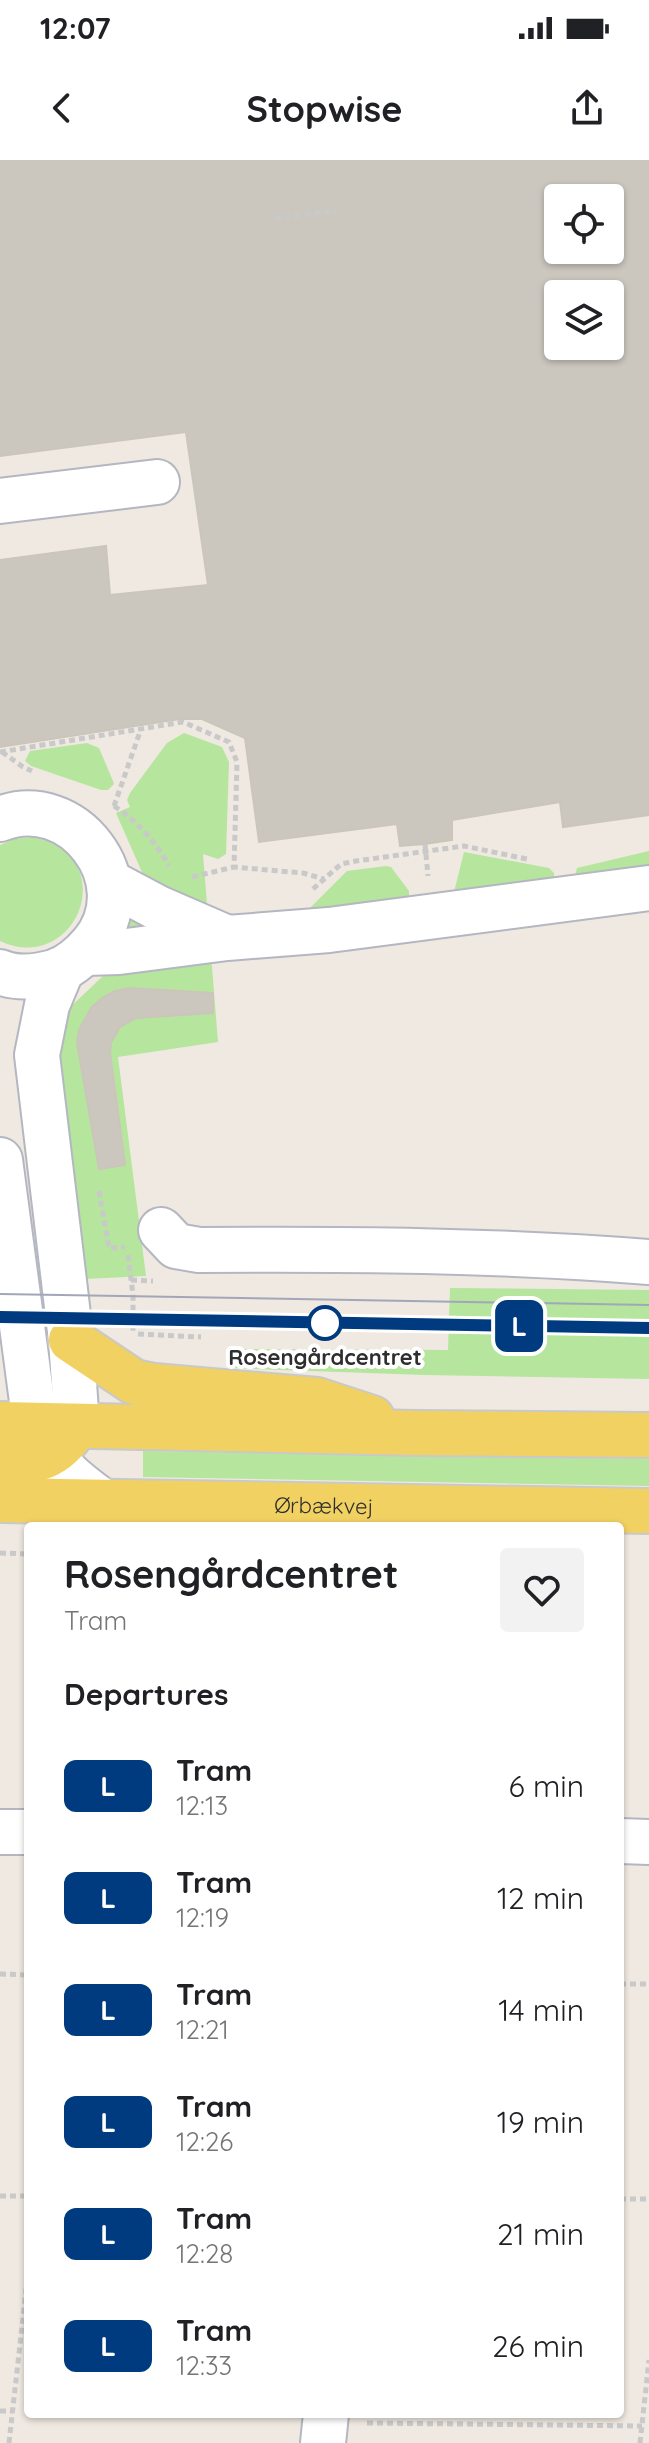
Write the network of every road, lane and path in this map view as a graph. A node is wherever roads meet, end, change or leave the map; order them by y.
1 (337, 211) dead end
2 (275, 218) dead end
3 (157, 482) dead end
4 (0, 501) edge
5 (141, 729) junction
6 (0, 752) edge
7 (114, 806) dead end
8 (0, 819) edge
9 (425, 844) dead end
10 (425, 852) junction
11 (539, 862) dead end
12 (428, 871) dead end
13 (324, 879) junction
14 (109, 882) junction
15 (649, 888) edge
16 (297, 933) junction
17 (227, 938) junction
18 (74, 961) junction
19 (0, 972) edge
20 (0, 1160) edge
21 (98, 1186) dead end
22 (161, 1230) dead end
23 (649, 1262) edge
24 (133, 1334) junction
25 (201, 1337) dead end
26 (71, 1340) junction
27 (134, 1382) junction
28 (40, 1432) edge
29 (416, 1433) junction
30 (649, 1435) edge
31 (0, 1461) edge
32 (0, 1500) edge
33 (102, 1501) junction
34 (649, 1511) edge
35 (0, 1553) edge
36 (24, 1554) edge
37 (0, 1832) edge
38 (24, 1832) edge
39 (624, 1841) edge
40 (649, 1842) edge
41 (0, 1974) edge
42 (24, 1975) edge
43 (624, 1984) edge
44 (649, 1984) edge
45 (0, 2196) edge
46 (24, 2196) edge
47 (624, 2199) edge
48 (649, 2199) edge
49 (24, 2319) edge
50 (649, 2360) edge
51 (0, 2411) edge
52 (13, 2411) junction
53 (325, 2426) edge
54 (642, 2426) junction
55 (9, 2443) edge
56 (640, 2443) edge

1 - 2 path
3 - 4 street
5 - 6 path
5 - 7 path
5 - 13 path
8 - 14 street
9 - 10 path
10 - 11 path
10 - 12 path
10 - 13 path
13 - 16 path
14 - 17 street
14 - 18 street
15 - 16 street
16 - 17 street
17 - 18 street
18 - 19 street
18 - 26 street
20 - 28 street
21 - 24 path
22 - 23 street
24 - 25 path
24 - 27 path
26 - 27 main road
26 - 28 street
27 - 29 main road
28 - 29 main road
28 - 31 main road
28 - 33 street
29 - 30 main road
32 - 33 main road, Ørbækvej
33 - 34 main road, Ørbækvej
35 - 36 path
37 - 38 street
39 - 40 street
41 - 42 path
43 - 44 path
45 - 46 path
47 - 48 path
49 - 52 path
50 - 54 path
51 - 52 path
52 - 55 path
53 - 54 path
54 - 56 path

